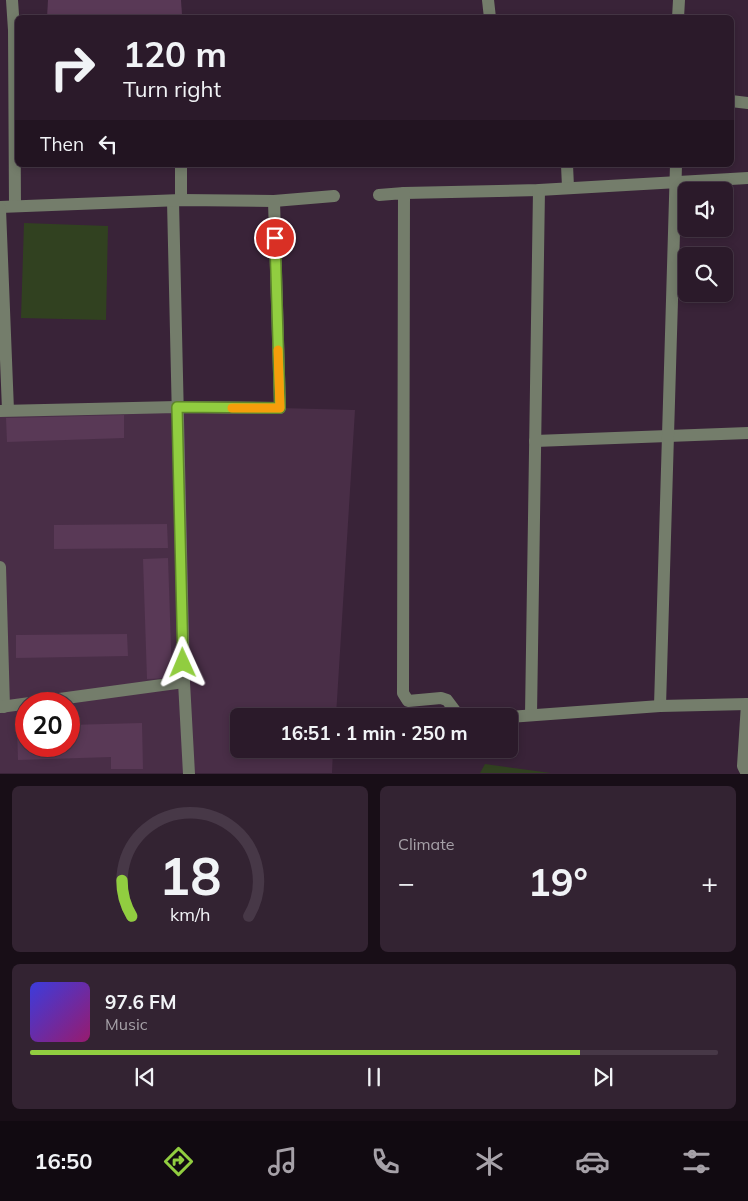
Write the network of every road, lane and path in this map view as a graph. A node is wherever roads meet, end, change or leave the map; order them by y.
1 (12, 0) edge
2 (488, 0) edge
3 (679, 0) edge
4 (490, 15) edge
5 (678, 15) edge
6 (15, 22) edge
7 (734, 101) edge
8 (748, 103) edge
9 (15, 167) edge
10 (181, 167) edge
11 (567, 167) edge
12 (676, 167) edge
13 (748, 178) edge
14 (676, 183) junction
15 (568, 187) junction
16 (539, 190) junction
17 (404, 193) junction
18 (379, 195) dead end
19 (334, 196) dead end
20 (177, 201) junction
21 (274, 201) junction
22 (15, 206) junction
23 (0, 208) edge
24 (177, 407) junction
25 (4, 411) edge
26 (748, 433) edge
27 (668, 436) junction
28 (535, 441) junction
29 (0, 566) edge
30 (0, 608) edge
31 (184, 682) junction
32 (747, 704) edge
33 (660, 706) junction
34 (2, 707) edge
35 (454, 708) edge
36 (531, 715) junction
37 (518, 716) edge
38 (189, 774) edge
39 (746, 774) edge

1 - 6 street
2 - 4 street
3 - 5 street
7 - 8 street
9 - 22 street
10 - 20 street
11 - 15 street
12 - 14 street
13 - 14 street
14 - 15 street
14 - 27 street
15 - 16 street
16 - 17 street
16 - 28 street
17 - 18 street
17 - 35 street
19 - 21 street
20 - 21 street
20 - 22 street
20 - 24 street
21 - 24 street
22 - 23 street
23 - 25 street
24 - 25 street
24 - 31 street
26 - 27 street
27 - 28 street
27 - 33 street
28 - 36 street
29 - 30 street
30 - 34 street
31 - 34 street
31 - 38 street
32 - 33 street
32 - 39 street
33 - 36 street
36 - 37 street

